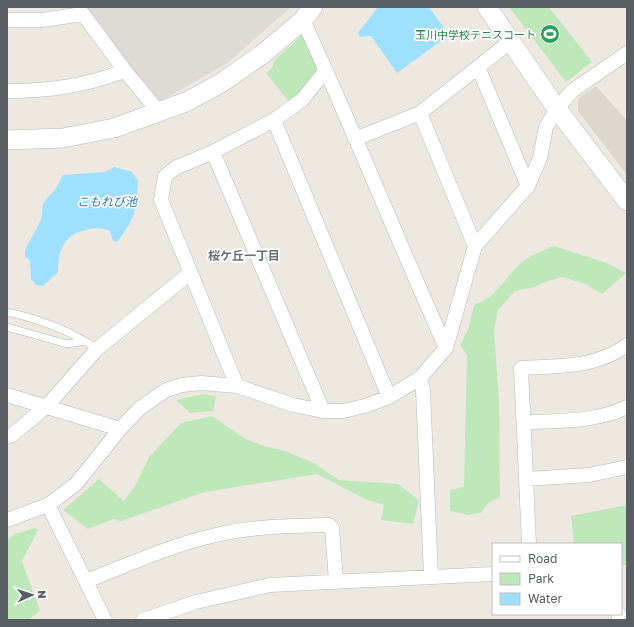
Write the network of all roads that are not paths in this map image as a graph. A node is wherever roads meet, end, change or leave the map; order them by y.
1 (487, 7) edge
2 (308, 13) edge
3 (7, 20) edge
4 (511, 41) junction
5 (627, 52) edge
6 (478, 67) junction
7 (326, 70) junction
8 (125, 72) junction
9 (7, 91) edge
10 (556, 109) junction
11 (159, 112) junction
12 (420, 113) junction
13 (274, 120) junction
14 (355, 139) junction
15 (7, 140) edge
16 (213, 152) junction
17 (528, 186) junction
18 (627, 201) edge
19 (475, 246) junction
20 (190, 274) junction
21 (7, 312) edge
22 (7, 327) edge
23 (91, 345) junction
24 (627, 345) edge
25 (446, 348) junction
26 (420, 378) junction
27 (237, 386) junction
28 (7, 394) edge
29 (388, 397) junction
30 (47, 406) junction
31 (627, 408) edge
32 (323, 411) junction
33 (525, 422) junction
34 (120, 429) junction
35 (7, 437) edge
36 (627, 467) edge
37 (527, 479) junction
38 (48, 505) junction
39 (7, 520) edge
40 (529, 543) edge
41 (492, 574) edge
42 (431, 576) junction
43 (86, 581) junction
44 (336, 581) junction
45 (104, 620) edge
46 (143, 620) edge

1 - 4 street
2 - 7 street
2 - 11 street
3 - 8 street
4 - 6 street
4 - 10 street
5 - 10 street
6 - 12 street
6 - 17 street
7 - 13 street
7 - 14 street
8 - 9 street
8 - 11 street
10 - 17 street
10 - 18 street
11 - 15 street
12 - 14 street
12 - 19 street
13 - 16 street
13 - 29 street
14 - 25 street
16 - 20 street
16 - 32 street
17 - 19 street
19 - 25 street
20 - 23 street
20 - 27 street
21 - 23 lane
22 - 23 lane
23 - 30 street
24 - 33 street
25 - 26 street
26 - 29 street
26 - 42 street
27 - 32 street
27 - 34 street
28 - 30 street
29 - 32 street
30 - 34 street
30 - 35 street
31 - 33 street
33 - 37 street
34 - 38 street
36 - 37 street
37 - 40 street
38 - 39 street
38 - 43 street
41 - 42 street
42 - 44 street
43 - 44 street
43 - 45 street
44 - 46 street

